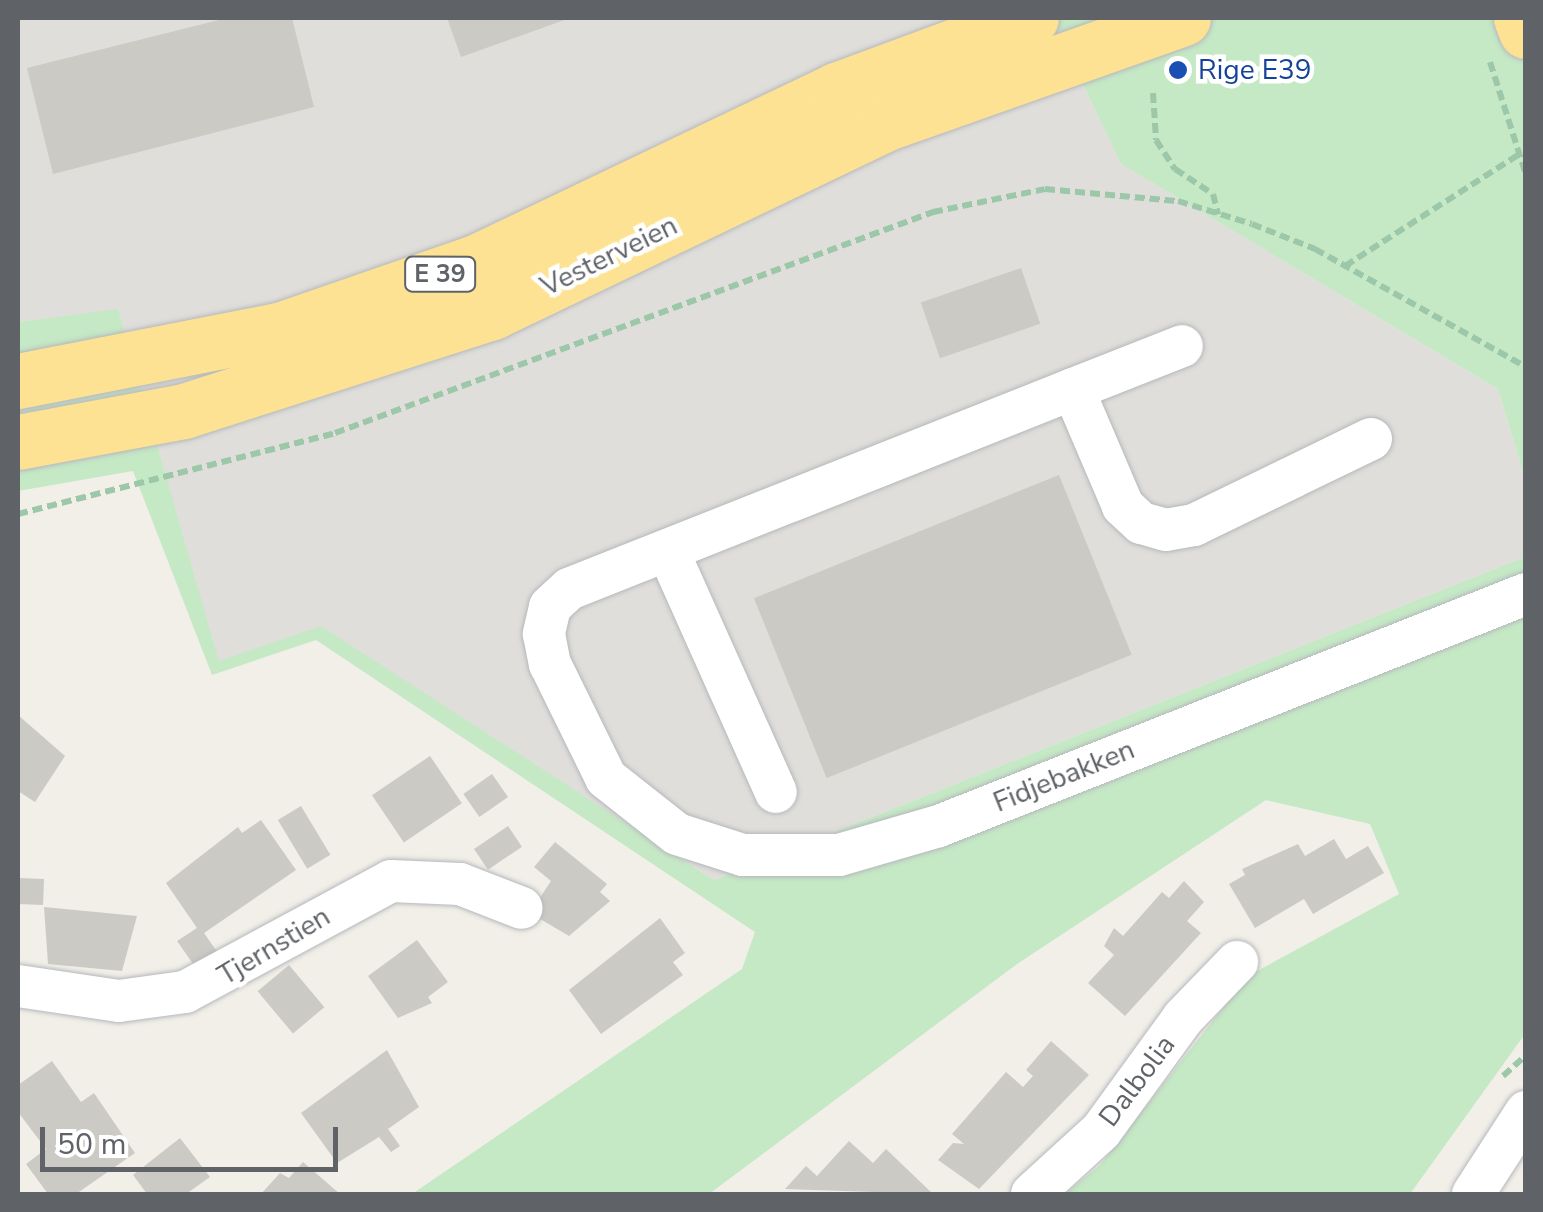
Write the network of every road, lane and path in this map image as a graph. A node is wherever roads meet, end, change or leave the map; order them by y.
1 (1030, 18) edge
2 (1183, 18) edge
3 (1511, 32) edge
4 (1153, 93) dead end
5 (1518, 155) junction
6 (1526, 175) edge
7 (1218, 214) junction
8 (1345, 266) junction
9 (1182, 346) dead end
10 (1526, 367) edge
11 (18, 381) edge
12 (1073, 389) junction
13 (1371, 439) dead end
14 (18, 442) edge
15 (18, 514) edge
16 (668, 550) junction
17 (1526, 594) edge
18 (776, 792) dead end
19 (522, 908) dead end
20 (1237, 962) dead end
21 (18, 986) edge
22 (1526, 1112) edge
23 (1032, 1194) edge
24 (1473, 1194) edge

1 - 11 highway, Vesterveien / E 39
2 - 14 highway, Vesterveien / E 39
3 - 5 path
4 - 7 path
5 - 6 path
5 - 8 path
7 - 8 path
7 - 15 path
8 - 10 path
9 - 12 street
12 - 13 street
12 - 16 street
16 - 17 street, Fidjebakken
16 - 18 street
19 - 21 street, Tjernstien
20 - 23 street, Dalbolia
22 - 24 street

